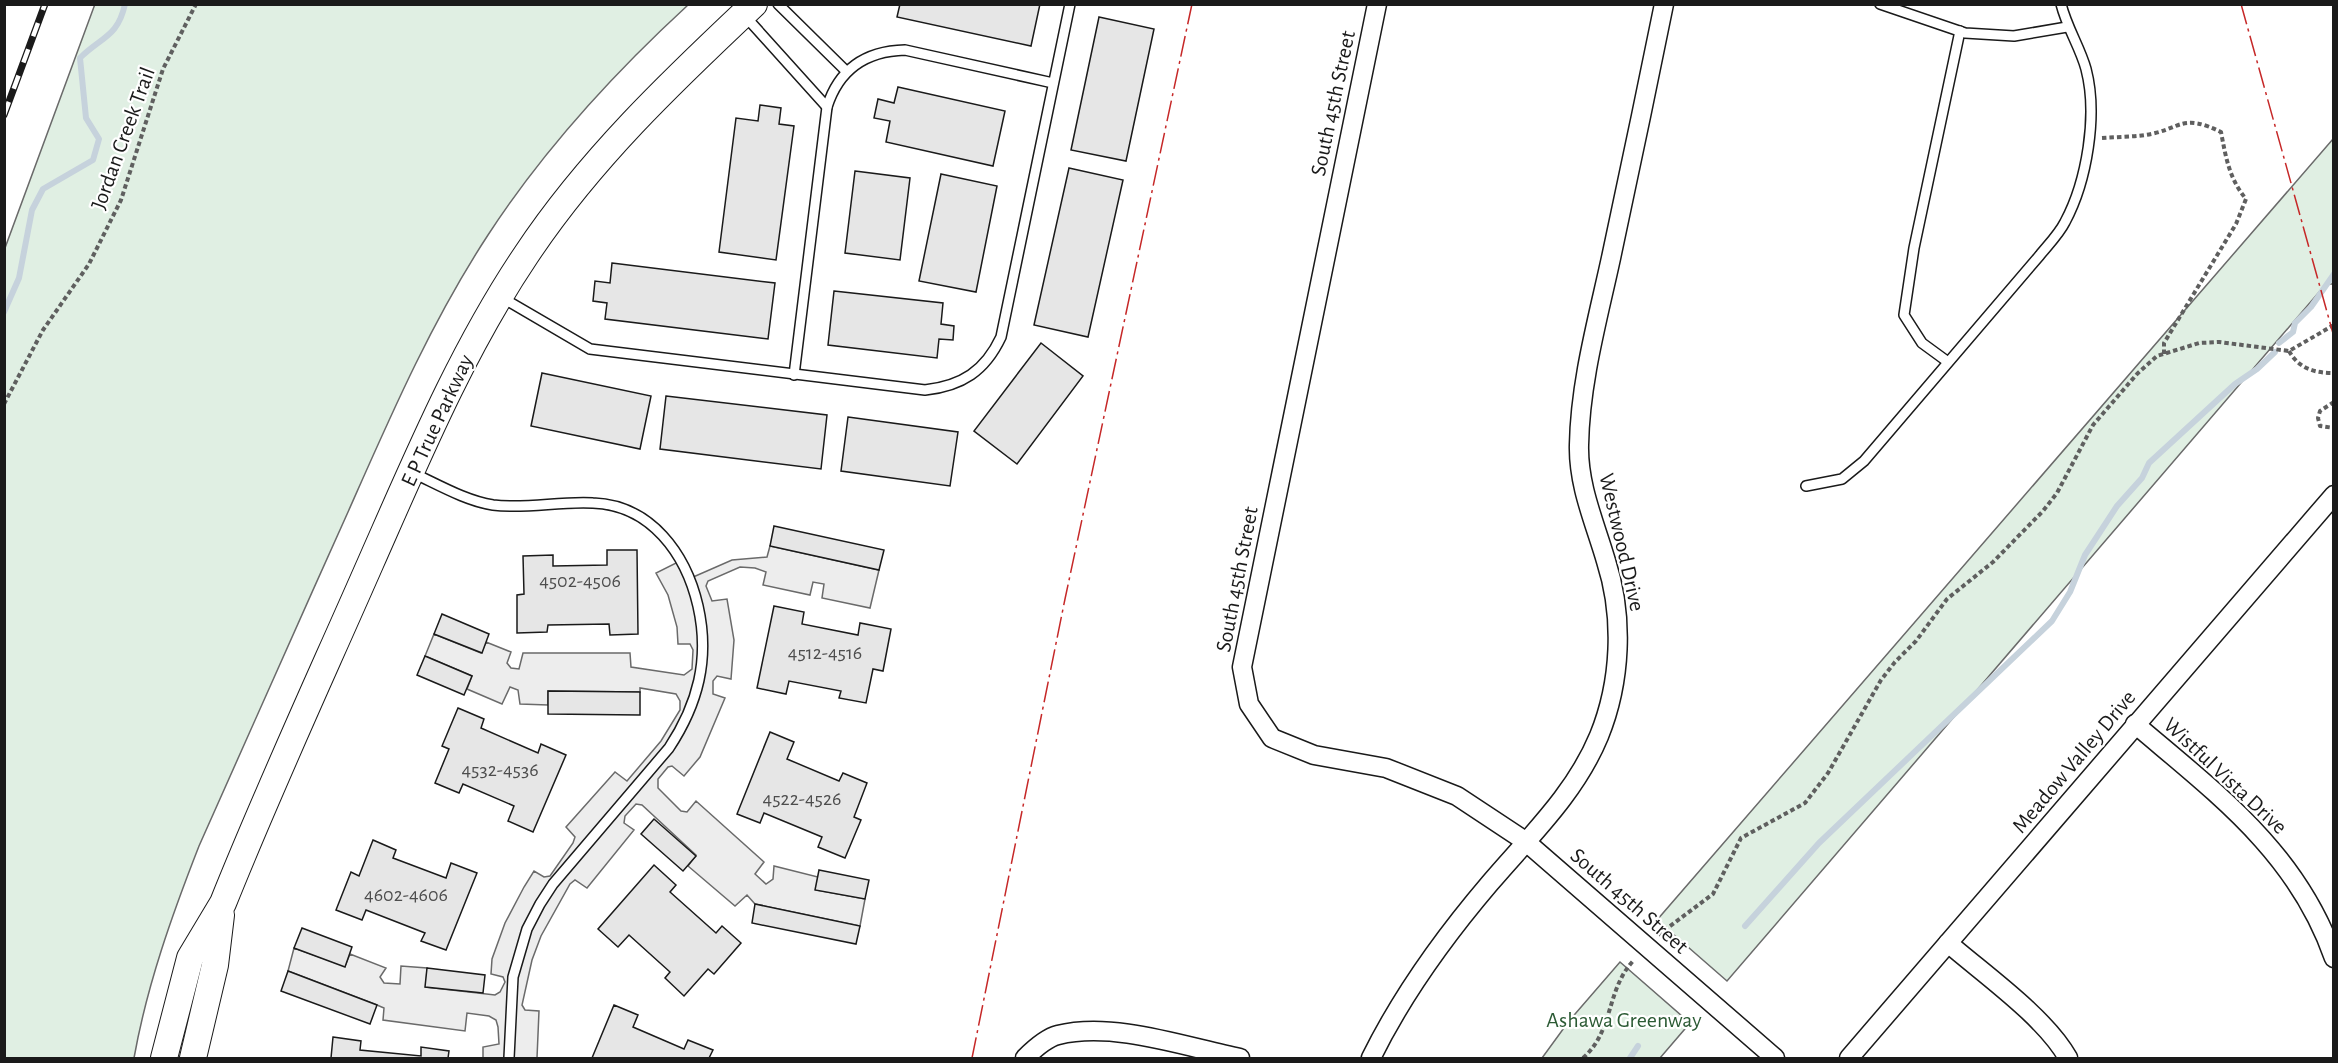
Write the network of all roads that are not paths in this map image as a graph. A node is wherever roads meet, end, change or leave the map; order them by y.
1 (778, 4) edge
2 (1070, 4) edge
3 (1377, 4) edge
4 (1664, 4) edge
5 (1880, 4) edge
6 (2061, 4) edge
7 (748, 10) edge
8 (2067, 27) junction
9 (1960, 31) junction
10 (846, 71) junction
11 (1053, 83) junction
12 (827, 107) junction
13 (499, 296) junction
14 (1948, 362) junction
15 (794, 375) junction
16 (411, 472) junction
17 (1806, 486) dead end
18 (2334, 495) edge
19 (2135, 724) junction
20 (1526, 841) junction
21 (223, 903) junction
22 (1948, 943) junction
23 (2334, 958) edge
24 (1030, 1053) edge
25 (164, 1059) edge
26 (193, 1059) edge
27 (509, 1059) edge
28 (1240, 1059) edge
29 (1371, 1059) edge
30 (1775, 1059) edge
31 (1849, 1059) edge
32 (2068, 1059) edge

1 - 10 lane
2 - 11 lane
3 - 20 street, South 45th Street
4 - 20 street, Westwood Drive
5 - 9 lane
6 - 8 lane
7 - 12 lane
7 - 13 main road, E P True Parkway
8 - 9 lane
8 - 14 lane
9 - 14 lane
10 - 11 lane
10 - 12 lane
11 - 15 lane
12 - 15 lane
13 - 15 lane
13 - 16 main road, E P True Parkway
14 - 17 lane
16 - 21 main road, E P True Parkway
16 - 27 lane
18 - 19 street, Meadow Valley Drive
19 - 22 street, Meadow Valley Drive
19 - 23 street, Wistful Vista Drive
20 - 29 street, Westwood Drive
20 - 30 street, South 45th Street
21 - 25 main road
21 - 26 main road
22 - 31 street, Meadow Valley Drive
22 - 32 street
24 - 28 street

